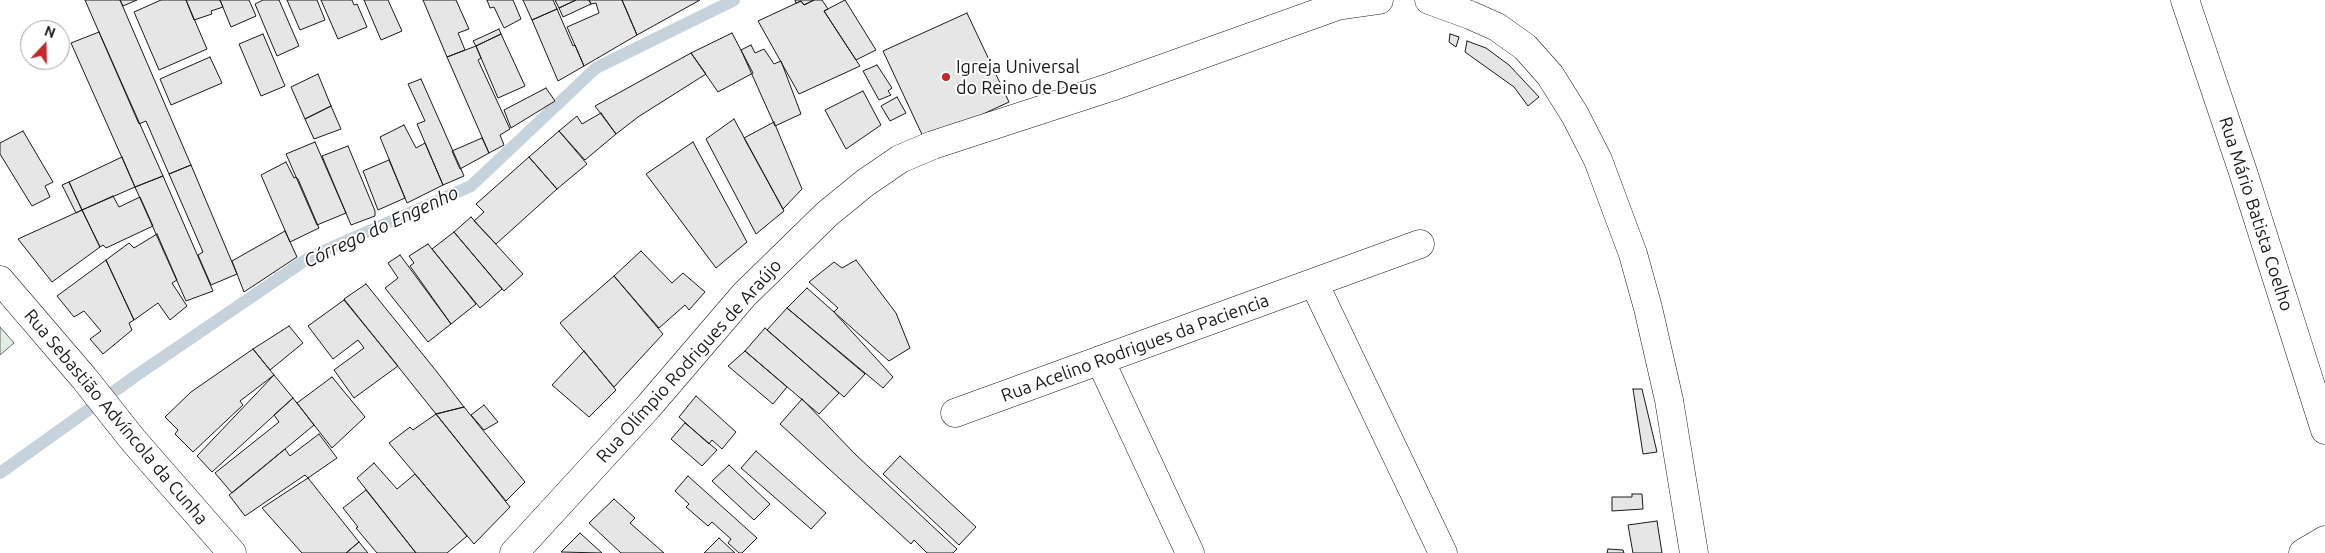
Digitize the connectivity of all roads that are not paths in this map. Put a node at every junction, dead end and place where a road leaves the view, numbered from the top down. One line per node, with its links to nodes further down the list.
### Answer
1 (1379, 0): 12 (street, Rua Olímpio Rodrigues de Araújo)
2 (1429, 0): 15 (street)
3 (2185, 0): 9 (street, Rua Mário Batista Coelho)
4 (1420, 244): 6 (street, Rua Acelino Rodrigues da Paciencia)
5 (0, 280): 11 (street, Rua Sebastião Advíncola da Cunha)
6 (1314, 283): 7 (street, Rua Acelino Rodrigues da Paciencia); 14 (street)
7 (1100, 360): 8 (street, Rua Acelino Rodrigues da Paciencia); 13 (street)
8 (955, 413)
9 (2325, 430)
10 (2325, 540): 16 (street)
11 (232, 553)
12 (514, 553)
13 (1190, 553)
14 (1443, 553)
15 (1694, 553)
16 (2302, 553)

